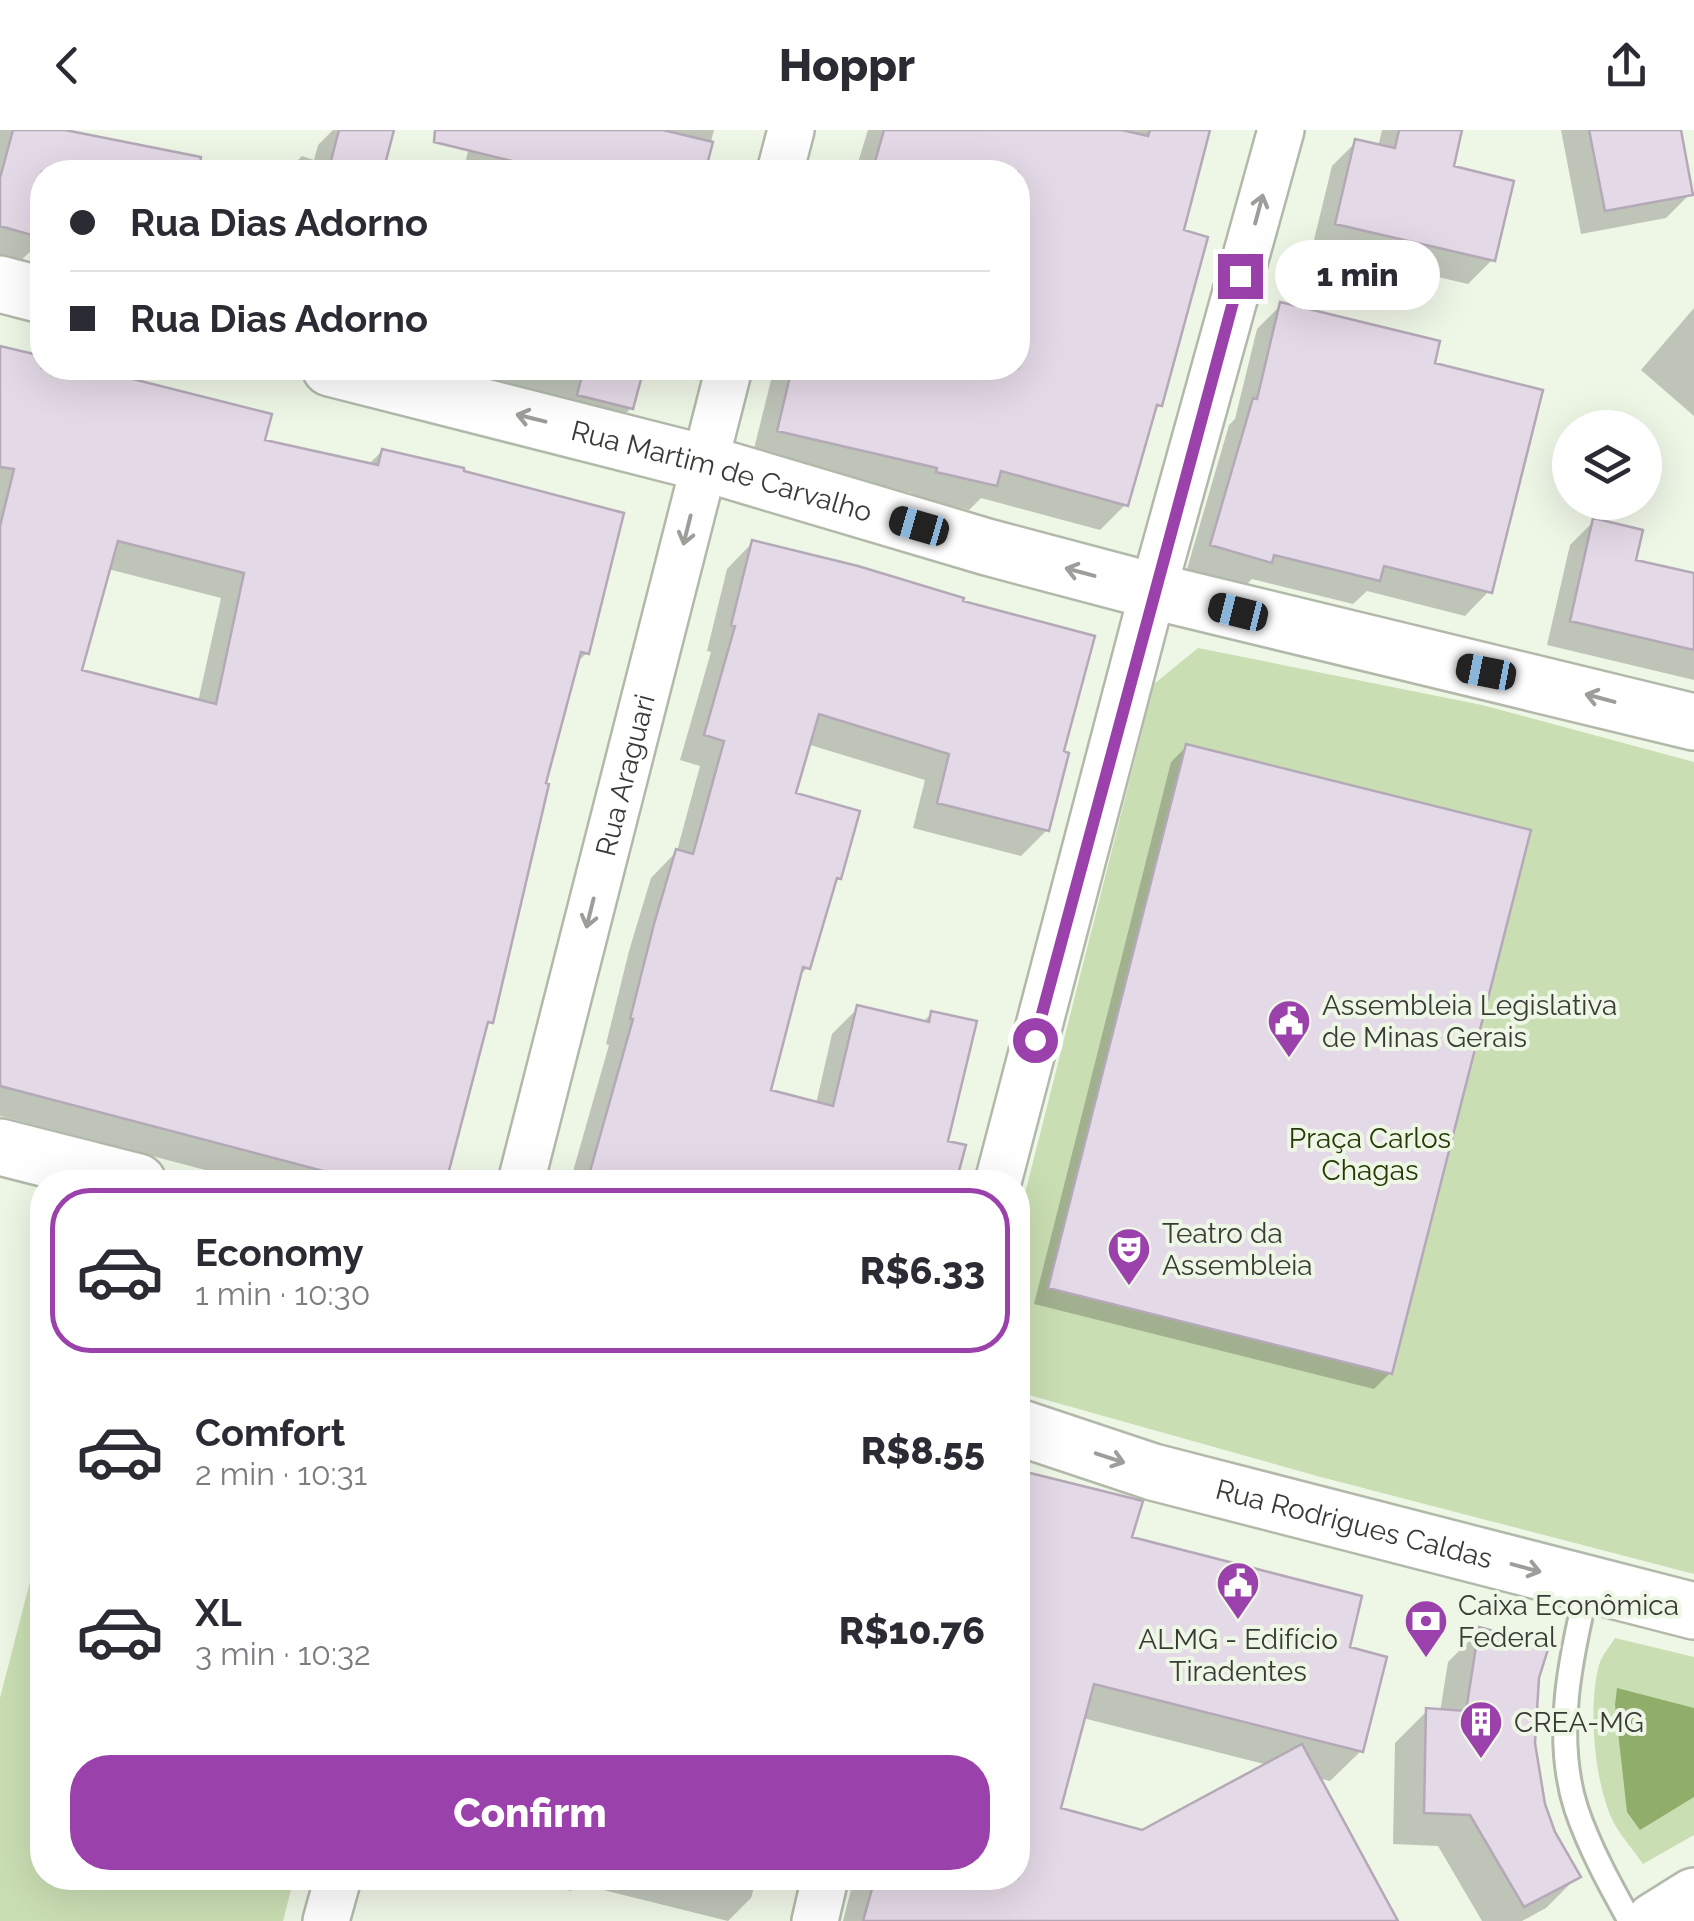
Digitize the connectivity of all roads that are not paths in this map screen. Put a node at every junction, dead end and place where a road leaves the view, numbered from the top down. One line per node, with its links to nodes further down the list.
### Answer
1 (791, 130): 3 (street)
2 (1280, 130): 9 (street, one-way to 2)
3 (783, 160)
4 (0, 284): 5 (street)
5 (30, 292)
6 (378, 380): 8 (street, Rua Martim de Carvalho, one-way to 6)
7 (726, 380): 8 (street, Rua Araguari)
8 (704, 462): 9 (street, Rua Martim de Carvalho, one-way to 8); 13 (street, Rua Araguari, one-way to 13)
9 (1153, 592): 10 (street, Rua Martim de Carvalho, one-way to 9); 14 (street)
10 (1694, 722)
11 (0, 1146): 12 (street)
12 (92, 1170)
13 (524, 1170)
14 (1001, 1170)
15 (1030, 1431): 16 (street, Rua Rodrigues Caldas, one-way to 16)
16 (1588, 1584): 17 (street, Rua Rodrigues Caldas); 23 (lane)
17 (1694, 1611)
18 (335, 1890): 21 (street)
19 (822, 1890): 22 (street)
20 (1694, 1896): 24 (street)
21 (326, 1921)
22 (815, 1921)
23 (1630, 1921)
24 (1654, 1921)

